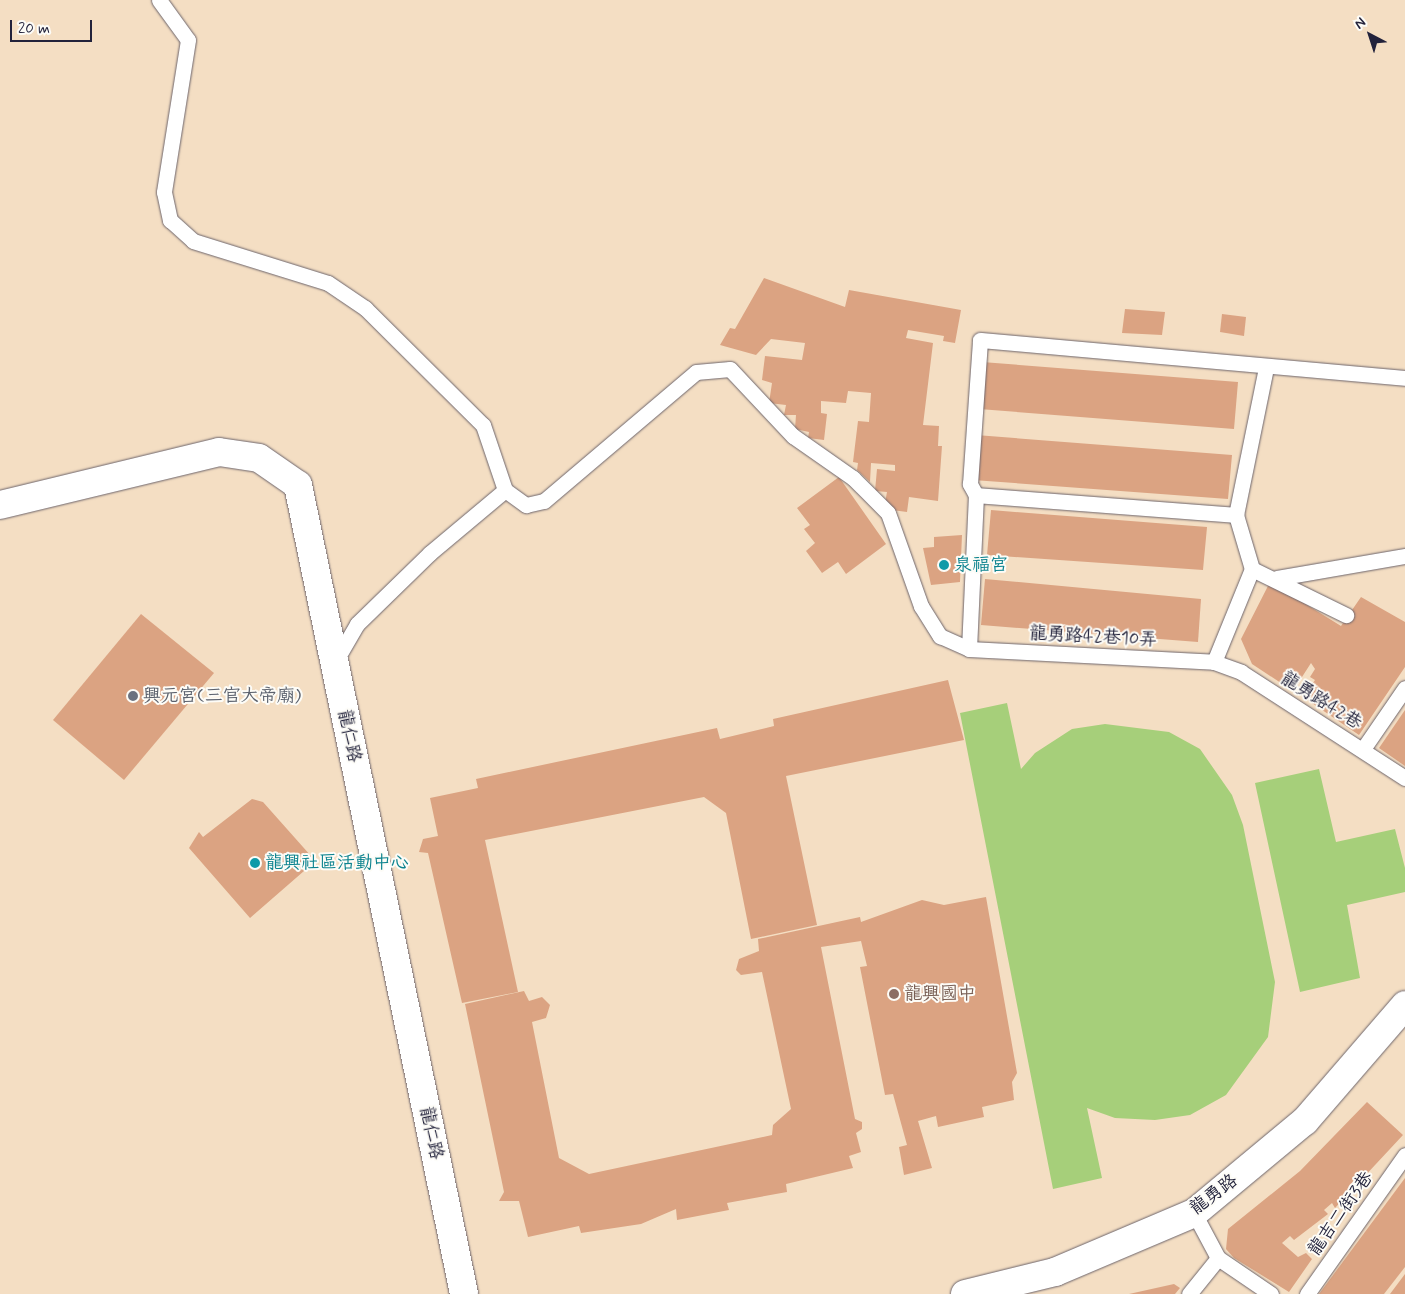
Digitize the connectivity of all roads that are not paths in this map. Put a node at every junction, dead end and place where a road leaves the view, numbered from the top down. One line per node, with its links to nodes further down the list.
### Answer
1 (159, 0): 4 (lane)
2 (1266, 367): 3 (lane); 5 (lane); 7 (lane)
3 (1405, 378)
4 (505, 490): 12 (lane); 14 (lane)
5 (976, 495): 7 (lane); 12 (lane)
6 (0, 505): 14 (street, 龍仁路)
7 (1236, 515): 9 (lane)
8 (1405, 556): 10 (lane)
9 (1252, 569): 10 (lane); 13 (lane)
10 (1277, 578): 11 (lane)
11 (1346, 615)
12 (969, 649): 13 (lane, 龍勇路42巷10弄)
13 (1214, 662): 16 (lane, 龍勇路42巷)
14 (334, 664): 22 (street, 龍仁路)
15 (1405, 688): 16 (lane)
16 (1362, 749): 17 (lane, 龍勇路42巷)
17 (1405, 778)
18 (1405, 1005): 20 (street, 龍勇路)
19 (1405, 1155): 26 (lane, 龍吉二街3巷)
20 (1194, 1213): 21 (lane); 23 (street, 龍勇路)
21 (1218, 1258): 24 (lane); 25 (lane)
22 (464, 1294)
23 (965, 1294)
24 (1190, 1294)
25 (1271, 1294)
26 (1307, 1294)

